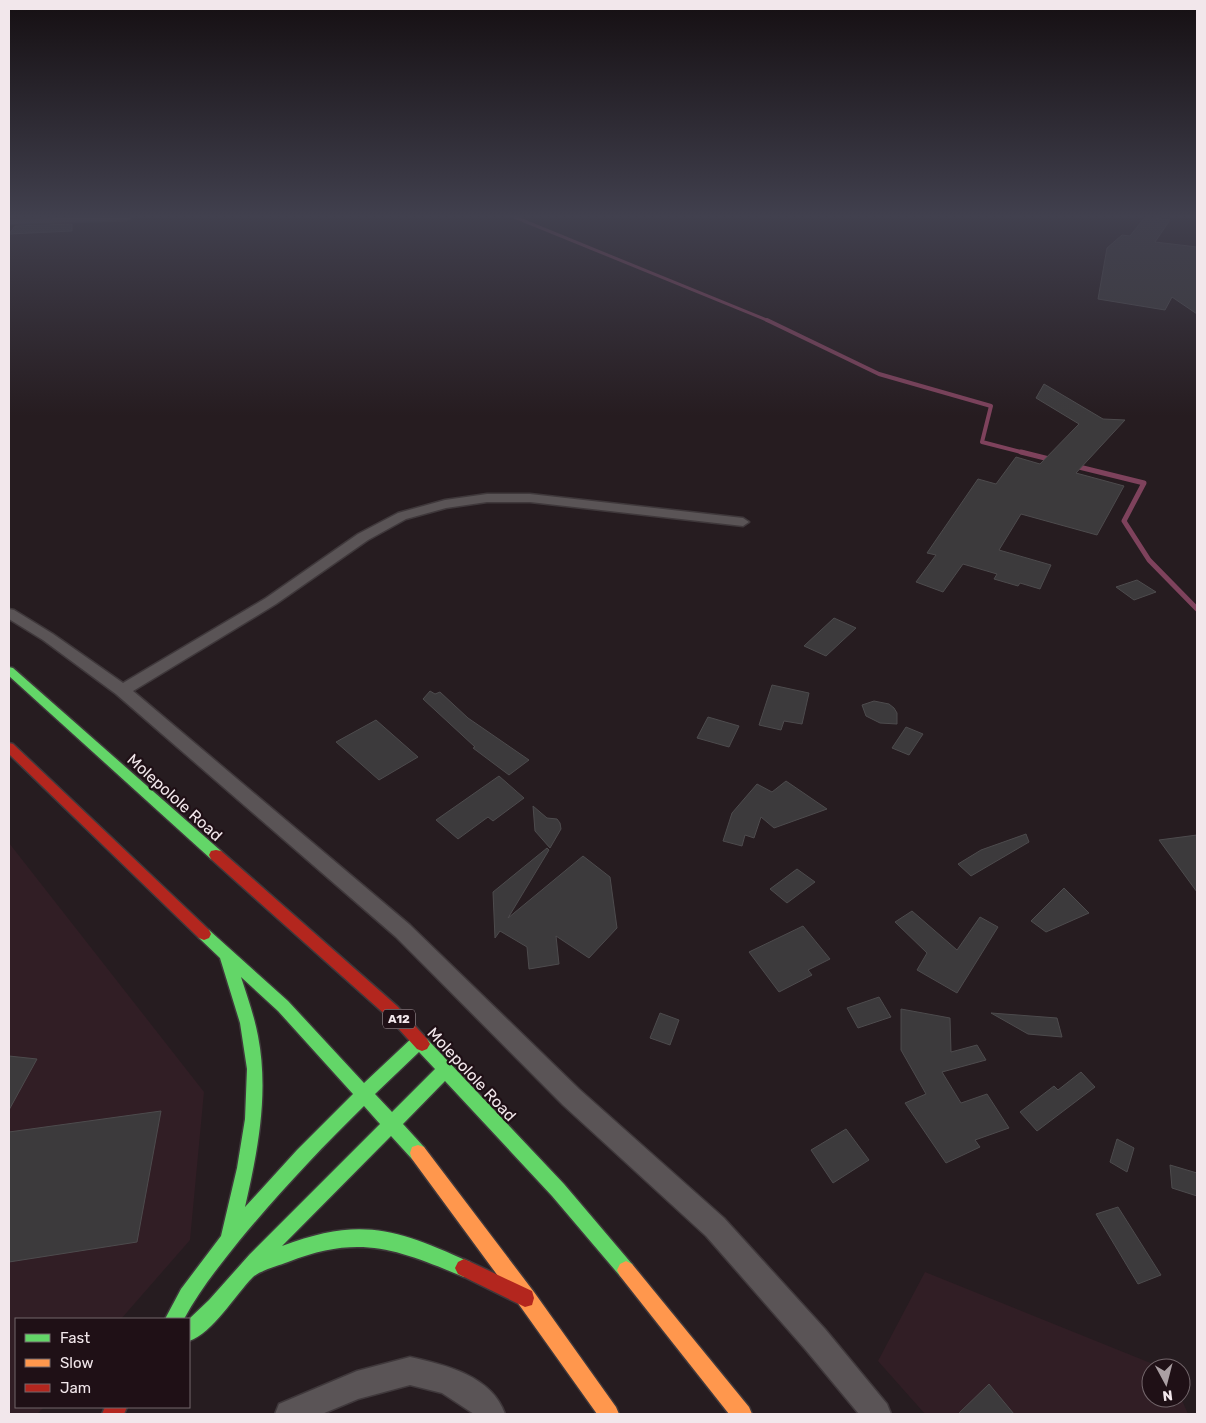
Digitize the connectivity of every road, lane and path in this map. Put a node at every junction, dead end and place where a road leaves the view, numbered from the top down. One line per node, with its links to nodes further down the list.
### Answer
1 (743, 522): 4 (street)
2 (9, 613): 4 (street)
3 (9, 670): 7 (main road, Molepolole Road / A12)
4 (122, 690): 20 (street)
5 (9, 747): 6 (main road)
6 (227, 957): 9 (main road); 11 (main road)
7 (418, 1042): 8 (main road, Molepolole Road / A12); 9 (main road)
8 (445, 1070): 10 (main road); 19 (main road, Molepolole Road / A12)
9 (363, 1094): 10 (main road); 11 (main road)
10 (390, 1123): 12 (main road); 13 (main road)
11 (229, 1240): 14 (main road)
12 (248, 1269): 13 (main road); 15 (main road)
13 (528, 1299): 18 (main road)
14 (175, 1318)
15 (190, 1331)
16 (289, 1414): 17 (street)
17 (491, 1414)
18 (609, 1414)
19 (742, 1414)
20 (877, 1414)

